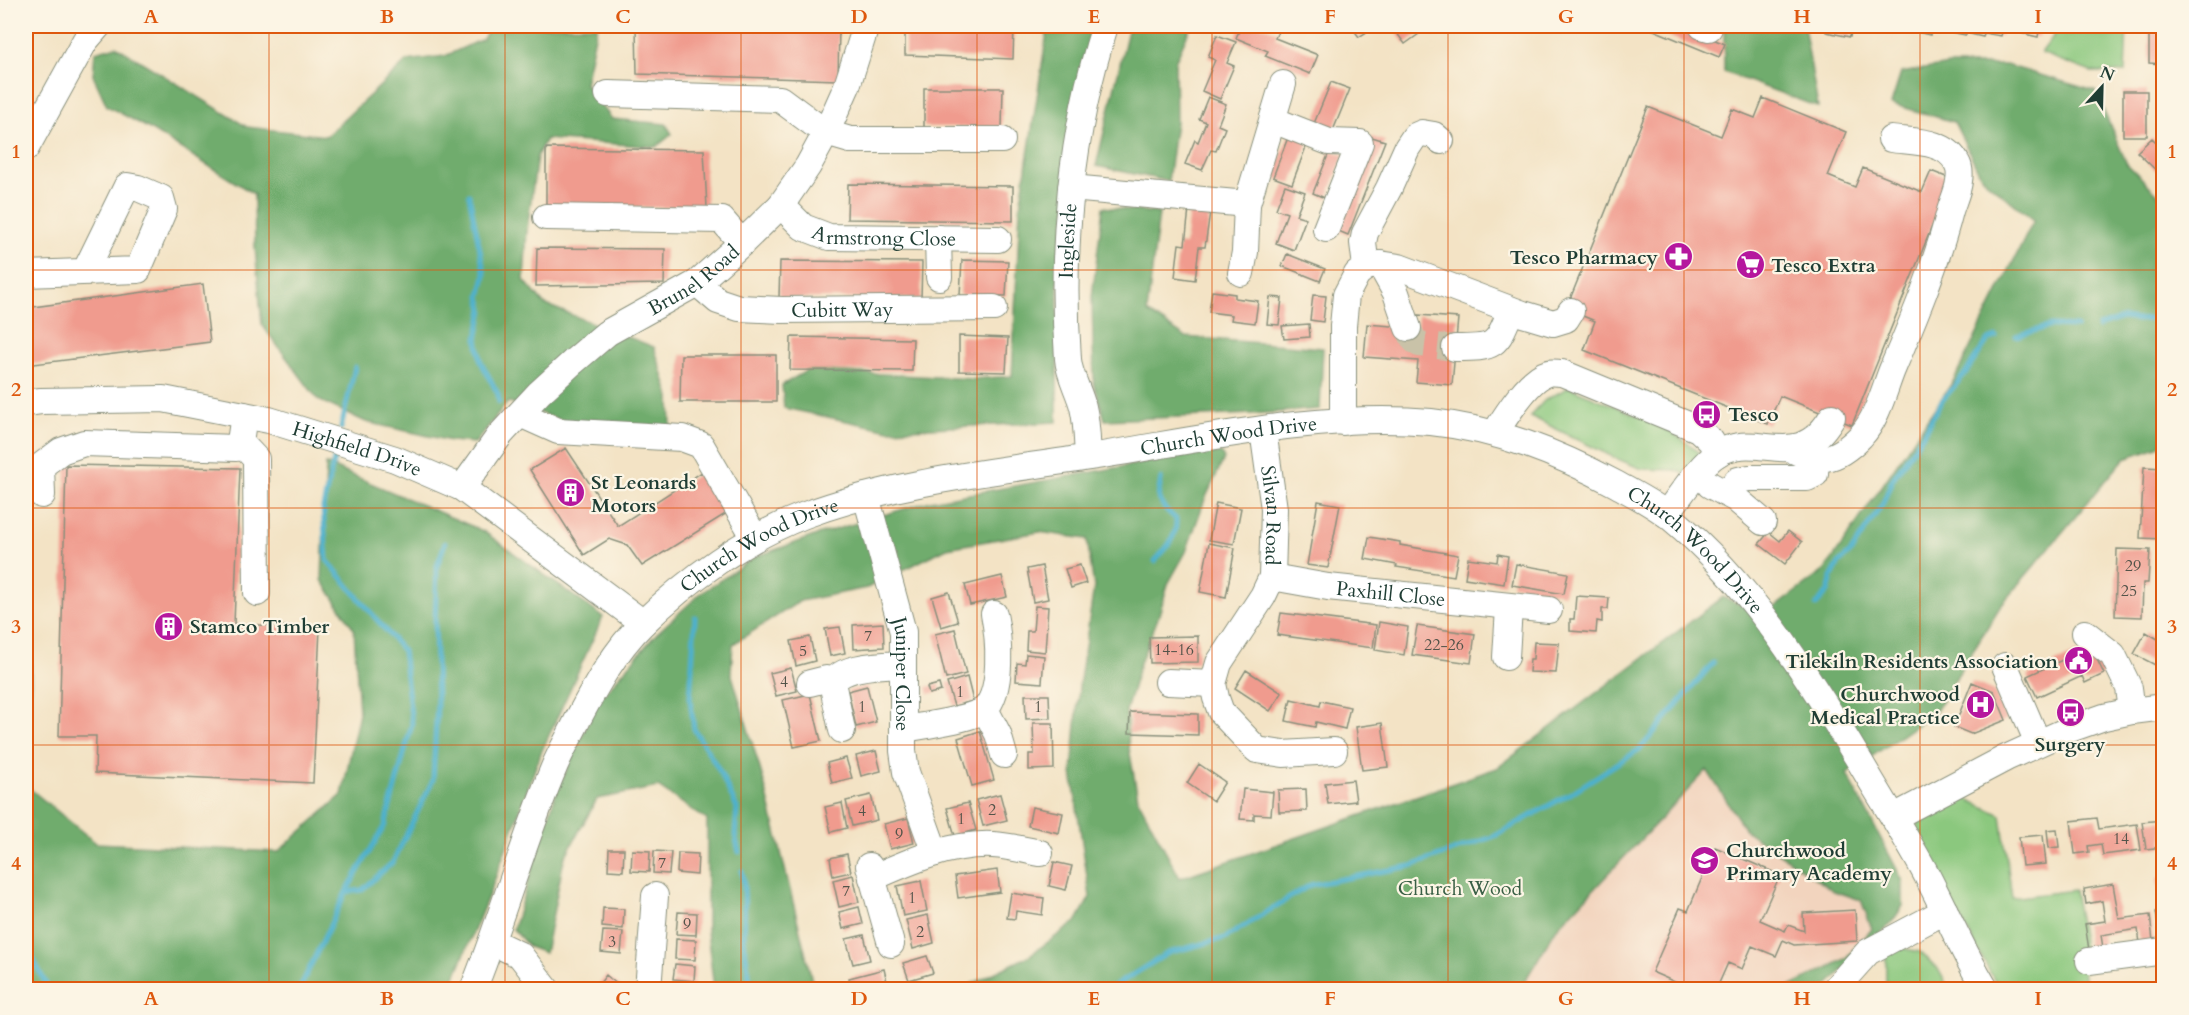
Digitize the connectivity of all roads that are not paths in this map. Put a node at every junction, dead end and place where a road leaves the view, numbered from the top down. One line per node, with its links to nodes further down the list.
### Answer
1 (866, 26): 7 (street, Brunel Road)
2 (1105, 26): 12 (street, Ingleside)
3 (84, 31): 11 (street)
4 (1283, 84): 6 (street)
5 (608, 94): 7 (street)
6 (1284, 124): 13 (street); 16 (street)
7 (826, 134): 9 (street); 14 (street, Brunel Road)
8 (1891, 139): 42 (street)
9 (1002, 140)
10 (1441, 141): 20 (street)
11 (26, 148)
12 (1071, 188): 13 (street); 41 (street, Ingleside)
13 (1247, 204): 22 (street)
14 (781, 205): 17 (street, Armstrong Close); 19 (street, Brunel Road)
15 (546, 217): 19 (street)
16 (1326, 229)
17 (938, 238): 18 (street, Armstrong Close); 24 (street)
18 (998, 239)
19 (742, 243): 25 (street, Brunel Road)
20 (1373, 266): 27 (street); 29 (street); 35 (street)
21 (85, 272): 23 (street)
22 (1241, 273)
23 (26, 274)
24 (939, 277)
25 (697, 283): 26 (street, Cubitt Way); 32 (street, Brunel Road)
26 (994, 308)
27 (1511, 310): 28 (street); 30 (street)
28 (1571, 311)
29 (1408, 328)
30 (1455, 348)
31 (26, 403): 33 (street, Highfield Drive)
32 (520, 414): 44 (street, Brunel Road); 50 (street)
33 (244, 415): 38 (street); 44 (street, Highfield Drive)
34 (1832, 417): 39 (street)
35 (1342, 422): 36 (street, Church Wood Drive); 37 (street, Church Wood Drive)
36 (1263, 430): 41 (street, Church Wood Drive); 51 (street, Silvan Road)
37 (1495, 433): 40 (street); 48 (street, Church Wood Drive)
38 (240, 442): 46 (street); 52 (street)
39 (1789, 448): 40 (street); 42 (street)
40 (1717, 454): 43 (street)
41 (1088, 457): 47 (street, Church Wood Drive)
42 (1816, 459): 45 (street)
43 (1695, 477): 45 (street); 48 (street)
44 (462, 488): 56 (street, Highfield Drive)
45 (1725, 493): 49 (street)
46 (42, 495)
47 (866, 496): 50 (street, Church Wood Drive); 59 (street, Juniper Close)
48 (1666, 514): 71 (street, Church Wood Drive)
49 (1763, 522)
50 (755, 538): 56 (street, Church Wood Drive)
51 (1272, 577): 53 (street, Paxhill Close); 62 (street, Silvan Road)
52 (257, 593)
53 (1509, 608): 54 (street, Paxhill Close); 58 (street)
54 (1549, 610)
55 (993, 614): 64 (street)
56 (643, 623): 76 (street, Church Wood Drive)
57 (2085, 633): 65 (street)
58 (1506, 657)
59 (903, 664): 66 (street, Juniper Close); 67 (street)
60 (2005, 666): 68 (street)
61 (1168, 682): 62 (street)
62 (1213, 684): 69 (street)
63 (2163, 707): 65 (street)
64 (985, 709): 66 (street); 70 (street)
65 (2132, 711): 68 (street)
66 (903, 729): 72 (street, Juniper Close)
67 (843, 730)
68 (2038, 743): 71 (street)
69 (1334, 751)
70 (1004, 755)
71 (1894, 817): 75 (street, Church Wood Drive)
72 (935, 853): 73 (street); 77 (street)
73 (1026, 858)
74 (655, 896): 83 (street)
75 (1944, 911): 80 (street); 84 (street, Church Wood Drive)
76 (492, 942): 81 (street, Church Wood Drive); 82 (street)
77 (891, 944)
78 (2163, 951): 79 (street)
79 (2089, 961)
80 (1838, 988)
81 (473, 990)
82 (548, 990)
83 (648, 990)
84 (1986, 990)

